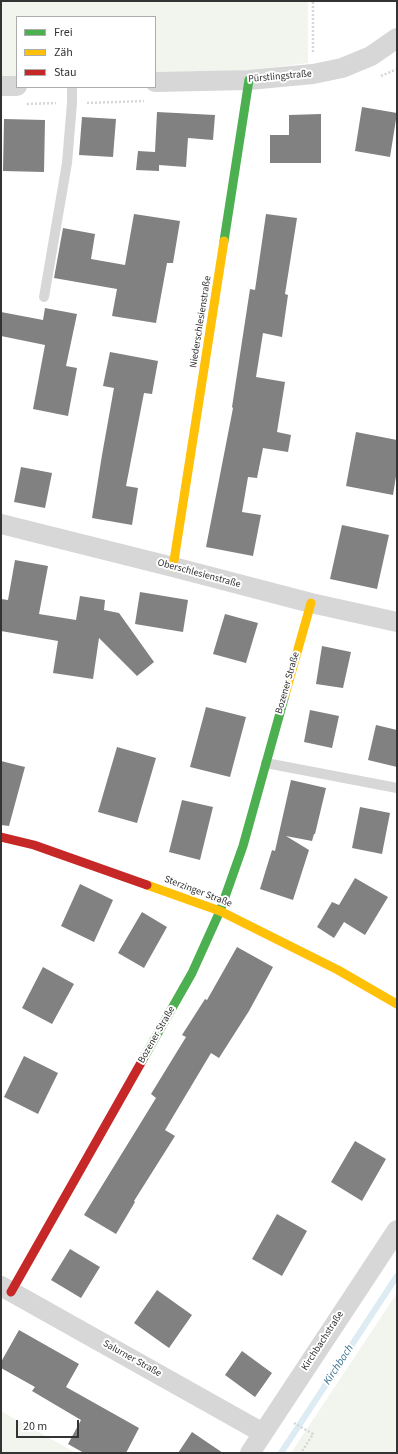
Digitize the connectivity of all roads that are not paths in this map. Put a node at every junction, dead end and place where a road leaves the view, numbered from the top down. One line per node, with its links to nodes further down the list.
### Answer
1 (397, 38): 2 (street, Pürstlingstraße)
2 (249, 80): 6 (street, Pürstlingstraße); 9 (street, Niederschlesienstraße)
3 (1, 86): 4 (street)
4 (16, 86)
5 (72, 88): 7 (lane)
6 (153, 91)
7 (44, 297)
8 (1, 524): 9 (street, Oberschlesienstraße)
9 (173, 567): 10 (street, Oberschlesienstraße)
10 (311, 603): 11 (street, Oberschlesienstraße); 12 (street, Bozener Straße)
11 (397, 622)
12 (266, 763): 13 (lane); 15 (street, Bozener Straße)
13 (397, 788)
14 (1, 837): 15 (street, Sterzinger Straße)
15 (220, 911): 16 (street, Sterzinger Straße); 18 (street, Bozener Straße)
16 (397, 1004)
17 (397, 1230): 19 (street, Kirchbachstraße)
18 (6, 1289): 19 (street, Salurner Straße)
19 (263, 1433): 20 (street, Kirchbachstraße)
20 (250, 1453)

